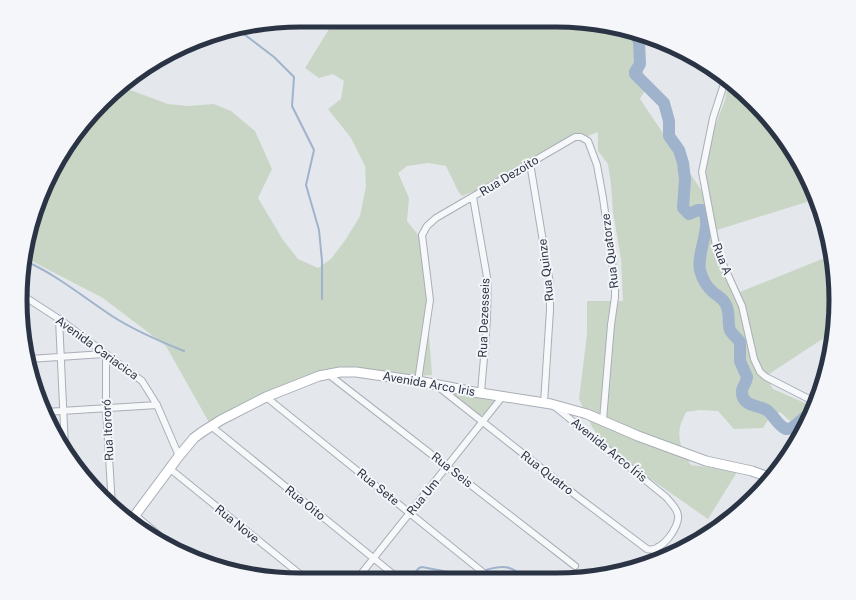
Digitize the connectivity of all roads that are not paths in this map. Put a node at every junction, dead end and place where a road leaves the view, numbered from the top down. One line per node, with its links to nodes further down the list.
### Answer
1 (724, 85): 16 (street, Rua A)
2 (581, 136): 3 (street, Rua Dezoito); 22 (street, Rua Quatorze)
3 (530, 163): 4 (street, Rua Dezoito); 17 (street, Rua Quinze)
4 (473, 198): 11 (street, Rua Dezoito); 13 (street, Rua Dezesseis)
5 (27, 298): 6 (street, Avenida Cariacica)
6 (59, 319): 7 (street, Avenida Cariacica); 8 (street)
7 (105, 354): 8 (street); 18 (street, Avenida Cariacica); 19 (street, Rua Itororó)
8 (60, 356): 9 (street); 20 (street)
9 (33, 359)
10 (328, 374): 11 (street, Avenida Arco Iris); 15 (street, Avenida Arco Iris); 27 (street, Rua Seis)
11 (418, 381): 12 (street, Avenida Arco Iris)
12 (433, 383): 13 (street, Avenida Arco Iris); 23 (street, Rua Quatro)
13 (481, 392): 14 (street, Avenida Arco Iris)
14 (503, 396): 17 (street, Avenida Arco Iris); 23 (street, Rua Um)
15 (266, 397): 24 (street, Avenida Arco Iris); 31 (street, Rua Sete)
16 (810, 399)
17 (548, 403): 22 (street, Avenida Arco Iris); 33 (street, Avenida Arco Íris)
18 (157, 405): 19 (street); 26 (street, Avenida Cariacica)
19 (106, 408): 20 (street); 30 (street, Rua Itororó)
20 (63, 410): 21 (street); 25 (street)
21 (51, 411)
22 (603, 420): 29 (street, Avenida Arco Iris)
23 (482, 422): 27 (street, Rua Um); 33 (street, Rua Quatro)
24 (211, 426): 26 (street, Avenida Arco Iris); 35 (street, Rua Oito)
25 (64, 437)
26 (178, 456): 28 (street, Avenida Arco Iris)
27 (447, 466): 31 (street, Rua Um); 36 (street, Rua Seis)
28 (169, 468): 32 (street, Avenida Arco Iris); 37 (street, Rua Nove)
29 (765, 476)
30 (111, 497)
31 (410, 513): 35 (street, Rua Um); 40 (street, Rua Sete)
32 (134, 517)
33 (658, 547): 34 (street)
34 (654, 555)
35 (374, 558): 38 (street, Rua Um); 39 (street, Rua Oito)
36 (575, 566)
37 (298, 573)
38 (362, 573)
39 (392, 573)
40 (484, 573)

